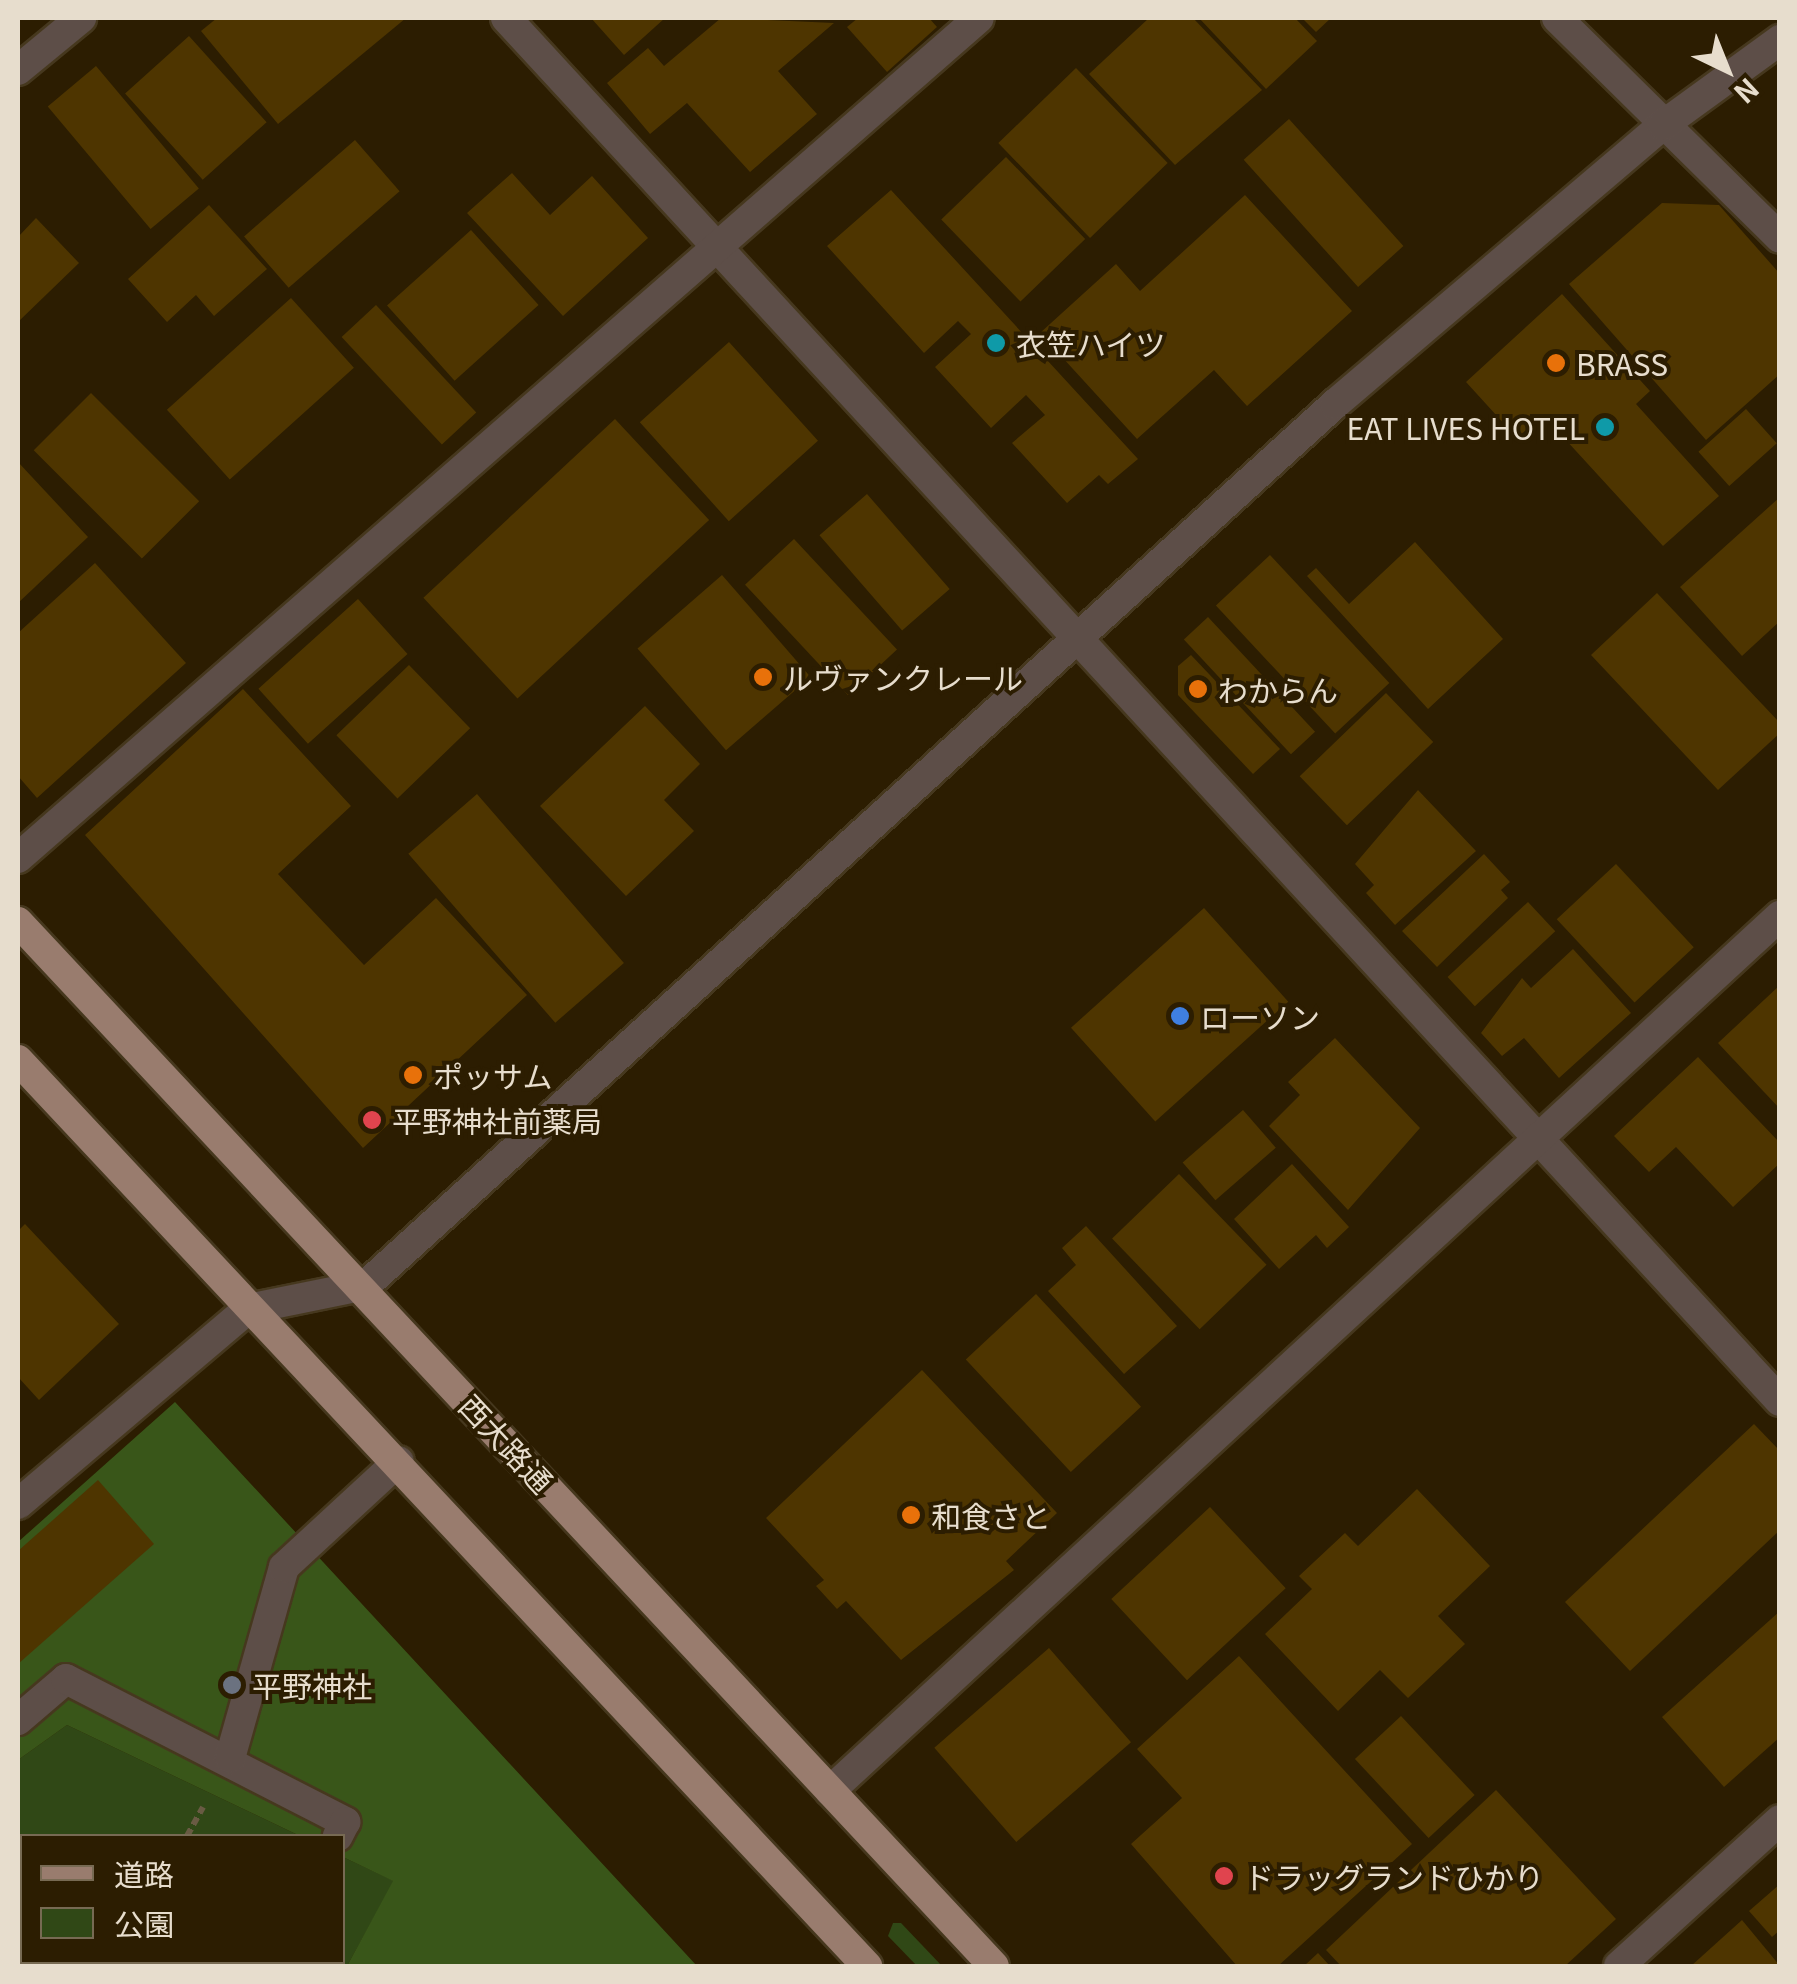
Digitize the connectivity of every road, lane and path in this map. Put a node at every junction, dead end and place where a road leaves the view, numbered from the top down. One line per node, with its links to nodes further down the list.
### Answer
1 (81, 18): 6 (street)
2 (506, 18): 9 (street)
3 (978, 18): 9 (street)
4 (1557, 18): 7 (street)
5 (1780, 40): 7 (street)
6 (18, 70)
7 (1663, 125): 8 (street); 10 (street)
8 (1780, 238)
9 (714, 247): 10 (street); 11 (street)
10 (1072, 641): 15 (street); 16 (street)
11 (18, 858)
12 (1780, 916): 15 (street)
13 (18, 922): 16 (main road, 西大路通)
14 (18, 1060): 17 (main road)
15 (1536, 1143): 18 (street); 23 (street)
16 (366, 1285): 17 (street); 23 (main road, 西大路通)
17 (248, 1309): 19 (main road); 20 (street)
18 (1780, 1401)
19 (399, 1461): 22 (street); 26 (main road)
20 (18, 1504)
21 (18, 1720): 22 (street)
22 (230, 1758): 25 (street)
23 (830, 1791): 27 (main road, 西大路通)
24 (1780, 1820): 28 (street)
25 (339, 1834)
26 (866, 1966)
27 (994, 1966)
28 (1619, 1966)

